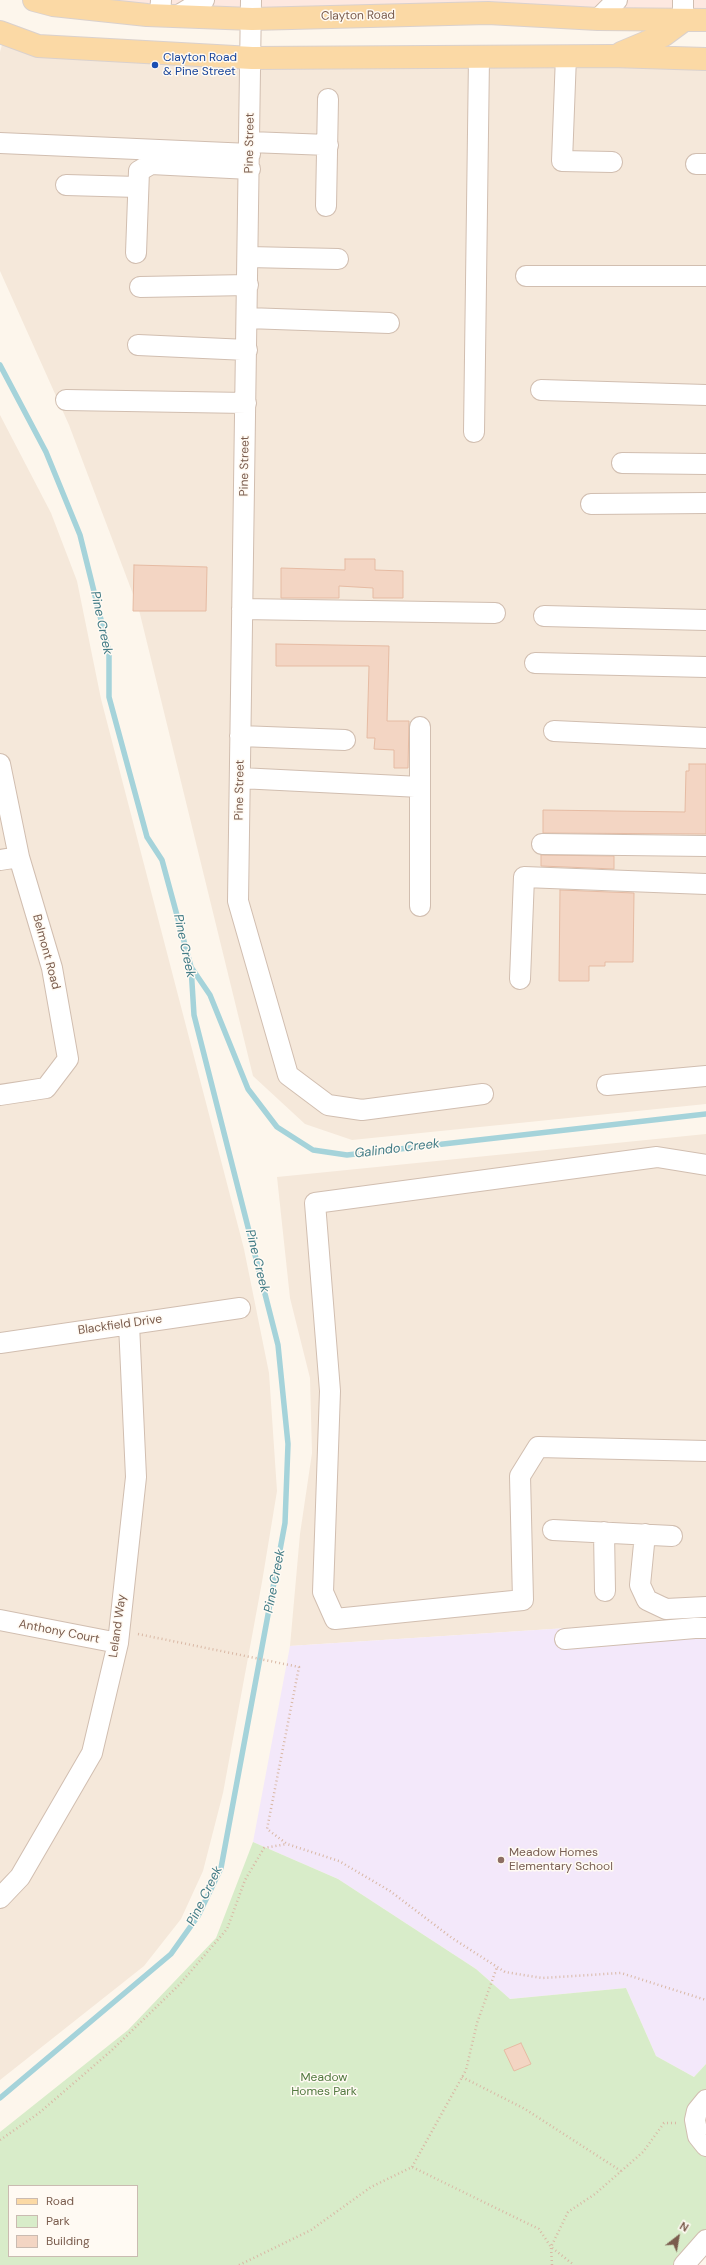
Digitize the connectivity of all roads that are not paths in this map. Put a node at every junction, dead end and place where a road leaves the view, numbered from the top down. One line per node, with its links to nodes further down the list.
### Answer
1 (34, 0): 7 (main road, Clayton Road)
2 (204, 0): 7 (street)
3 (617, 0): 8 (street)
4 (488, 7): 5 (main road, Clayton Road); 8 (main road, Clayton Road)
5 (252, 9): 7 (main road, Clayton Road); 14 (street, Pine Street)
6 (683, 10): 8 (main road, Clayton Road); 9 (main road, Clayton Road); 12 (main road)
7 (166, 11)
8 (598, 19)
9 (706, 20)
10 (0, 32): 14 (main road)
11 (566, 56): 12 (main road); 13 (main road); 20 (street)
12 (612, 56): 15 (main road)
13 (479, 57): 14 (main road); 39 (street)
14 (252, 58): 19 (street, Pine Street)
15 (706, 59)
16 (328, 99): 18 (street)
17 (0, 143): 19 (street)
18 (328, 145): 19 (street); 23 (street)
19 (250, 155): 22 (street); 25 (street, Pine Street)
20 (612, 162)
21 (66, 184): 22 (street)
22 (138, 187): 24 (street)
23 (326, 206)
24 (136, 253)
25 (248, 257): 26 (street); 29 (street, Pine Street)
26 (338, 260)
27 (526, 276): 28 (street)
28 (706, 276)
29 (248, 285): 30 (street); 31 (street, Pine Street)
30 (140, 288)
31 (247, 318): 32 (street); 34 (street, Pine Street)
32 (389, 323)
33 (138, 345): 34 (street)
34 (247, 350): 38 (street, Pine Street)
35 (541, 390): 36 (street)
36 (706, 395)
37 (66, 400): 38 (street)
38 (246, 403): 44 (street, Pine Street)
39 (474, 432)
40 (622, 463): 41 (street)
41 (706, 464)
42 (706, 503): 43 (street)
43 (591, 504)
44 (242, 609): 45 (street); 52 (street, Pine Street)
45 (495, 614)
46 (544, 616): 47 (street)
47 (706, 620)
48 (535, 663): 49 (street)
49 (706, 668)
50 (420, 727): 57 (street)
51 (554, 731): 53 (street)
52 (240, 736): 54 (street); 56 (street, Pine Street)
53 (706, 738)
54 (345, 740)
55 (0, 764): 60 (street, Belmont Road)
56 (240, 778): 57 (street); 66 (street, Pine Street)
57 (420, 787): 62 (street)
58 (542, 844): 59 (street)
59 (706, 846)
60 (10, 858): 67 (street, Belmont Road)
61 (706, 884): 63 (street)
62 (420, 906)
63 (520, 979)
64 (706, 1076): 65 (street)
65 (607, 1085)
66 (483, 1094)
67 (0, 1095)
68 (706, 1165): 72 (street)
69 (240, 1308): 70 (street, Blackfield Drive)
70 (129, 1324): 71 (street, Blackfield Drive); 82 (street, Leland Way)
71 (0, 1343)
72 (706, 1451)
73 (553, 1530): 74 (street)
74 (604, 1532): 75 (street); 77 (street)
75 (645, 1534): 76 (street); 78 (street)
76 (672, 1536)
77 (605, 1591)
78 (706, 1607)
79 (0, 1620): 82 (street, Anthony Court)
80 (706, 1628): 81 (street)
81 (565, 1639)
82 (118, 1643): 83 (street, Leland Way)
83 (0, 1898)
84 (706, 2100): 85 (street)
85 (706, 2146)
86 (706, 2240): 87 (street)
87 (684, 2265)

